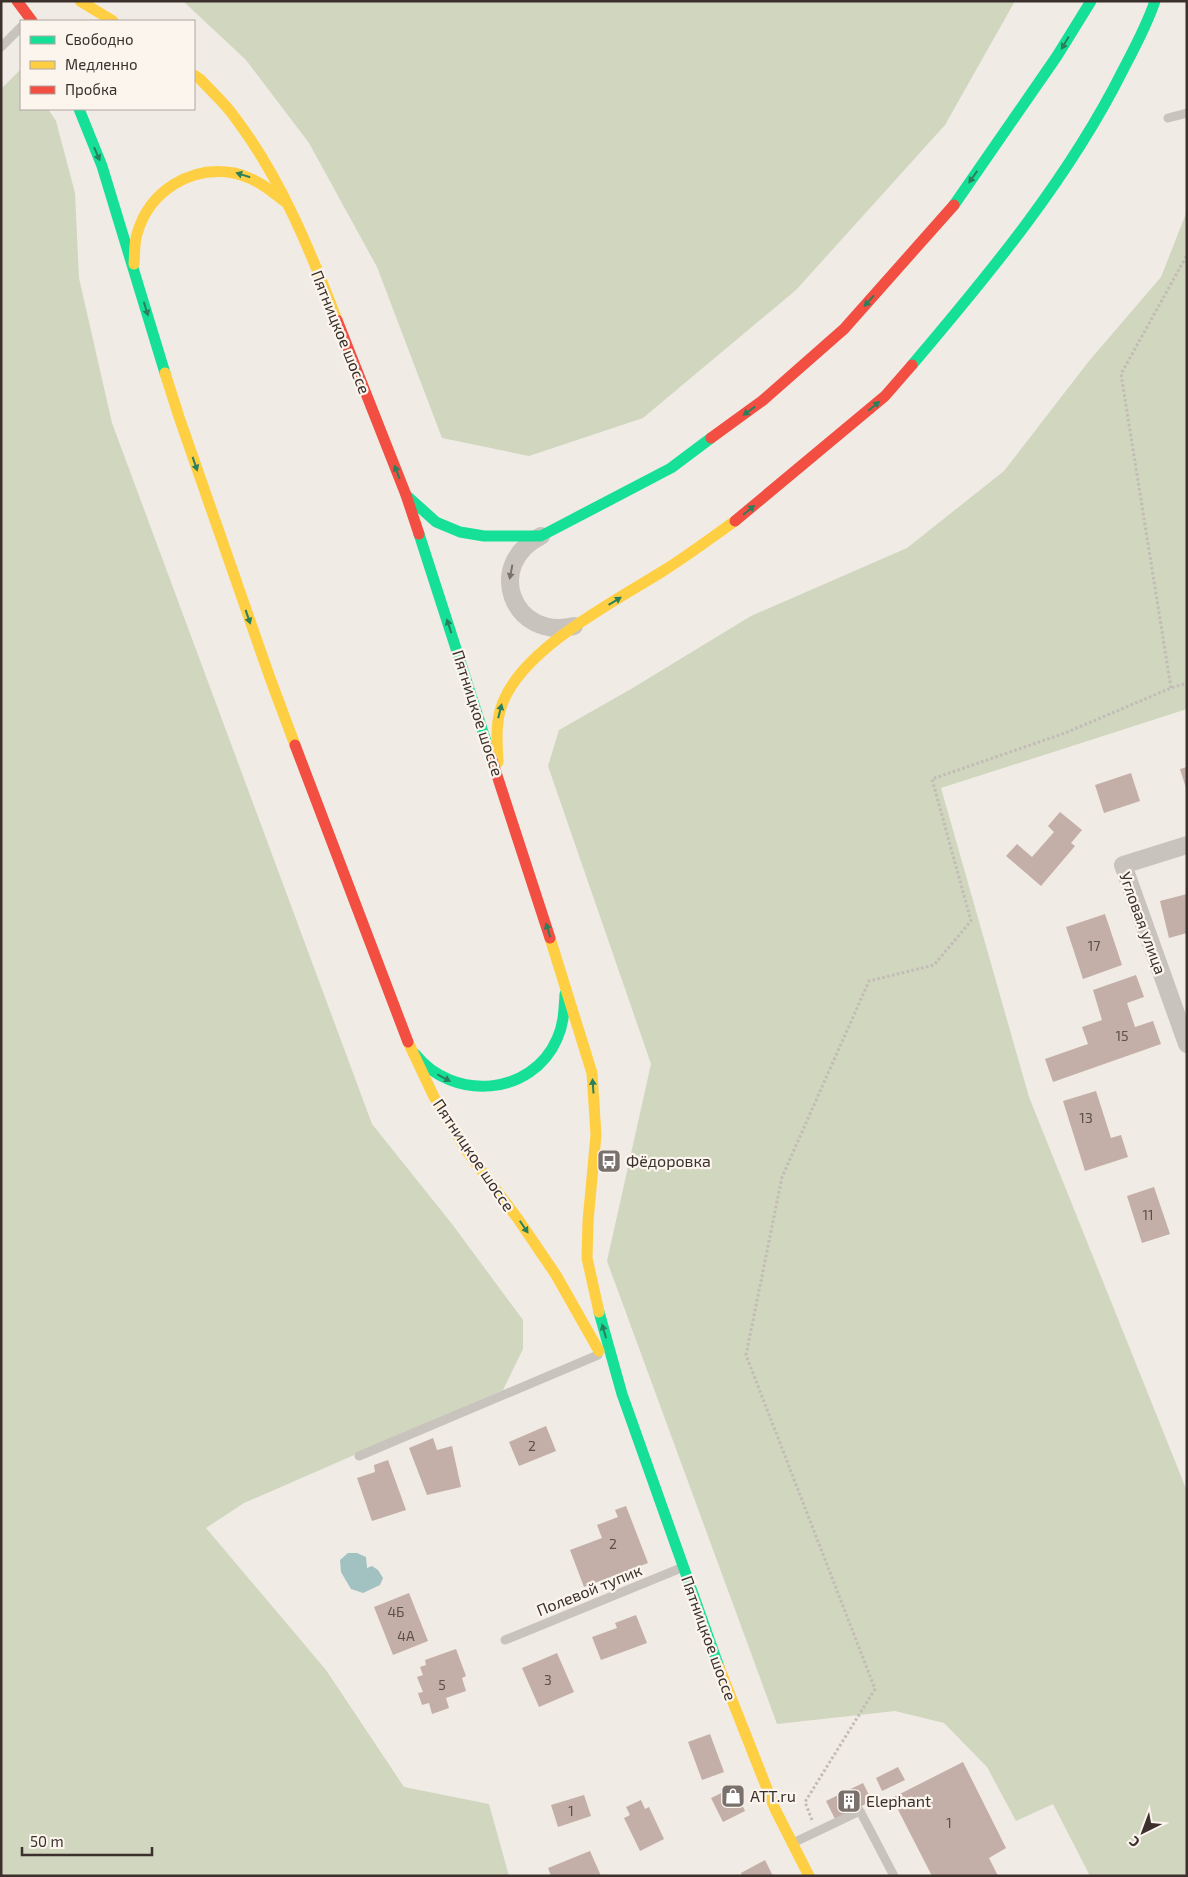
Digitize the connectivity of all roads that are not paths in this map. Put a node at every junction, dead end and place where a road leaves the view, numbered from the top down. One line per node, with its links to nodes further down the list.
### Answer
1 (18, 1): 5 (main road)
2 (1091, 1): 16 (main road, one-way to 16)
3 (1155, 1): 17 (main road, one-way to 3)
4 (80, 2): 6 (main road)
5 (30, 20)
6 (111, 20)
7 (20, 28): 8 (lane)
8 (1, 46)
9 (195, 76): 13 (main road, Пятницкое шоссе)
10 (78, 110): 14 (main road, Пятницкое шоссе, one-way to 14)
11 (1187, 113): 12 (lane)
12 (1168, 118)
13 (293, 215): 14 (main road, one-way to 14); 15 (main road, Пятницкое шоссе, one-way to 13)
14 (139, 284): 21 (main road, Пятницкое шоссе, one-way to 21)
15 (406, 496): 16 (main road); 18 (main road, Пятницкое шоссе, one-way to 15)
16 (541, 536): 17 (street, one-way to 17)
17 (574, 626): 18 (main road, one-way to 17)
18 (498, 777): 20 (main road, Пятницкое шоссе, one-way to 18)
19 (1187, 845): 22 (street, Угловая улица)
20 (564, 980): 21 (main road, one-way to 20); 24 (main road, Пятницкое шоссе, one-way to 20)
21 (409, 1044): 23 (main road, Пятницкое шоссе, one-way to 23)
22 (1187, 1044)
23 (601, 1354): 24 (main road, Пятницкое шоссе); 25 (lane)
24 (622, 1394): 26 (main road, Пятницкое шоссе)
25 (359, 1456)
26 (684, 1567): 27 (lane, Полевой тупик); 28 (main road, Пятницкое шоссе)
27 (505, 1640)
28 (792, 1844): 29 (main road, Пятницкое шоссе); 30 (lane)
29 (809, 1876)
30 (894, 1876)

